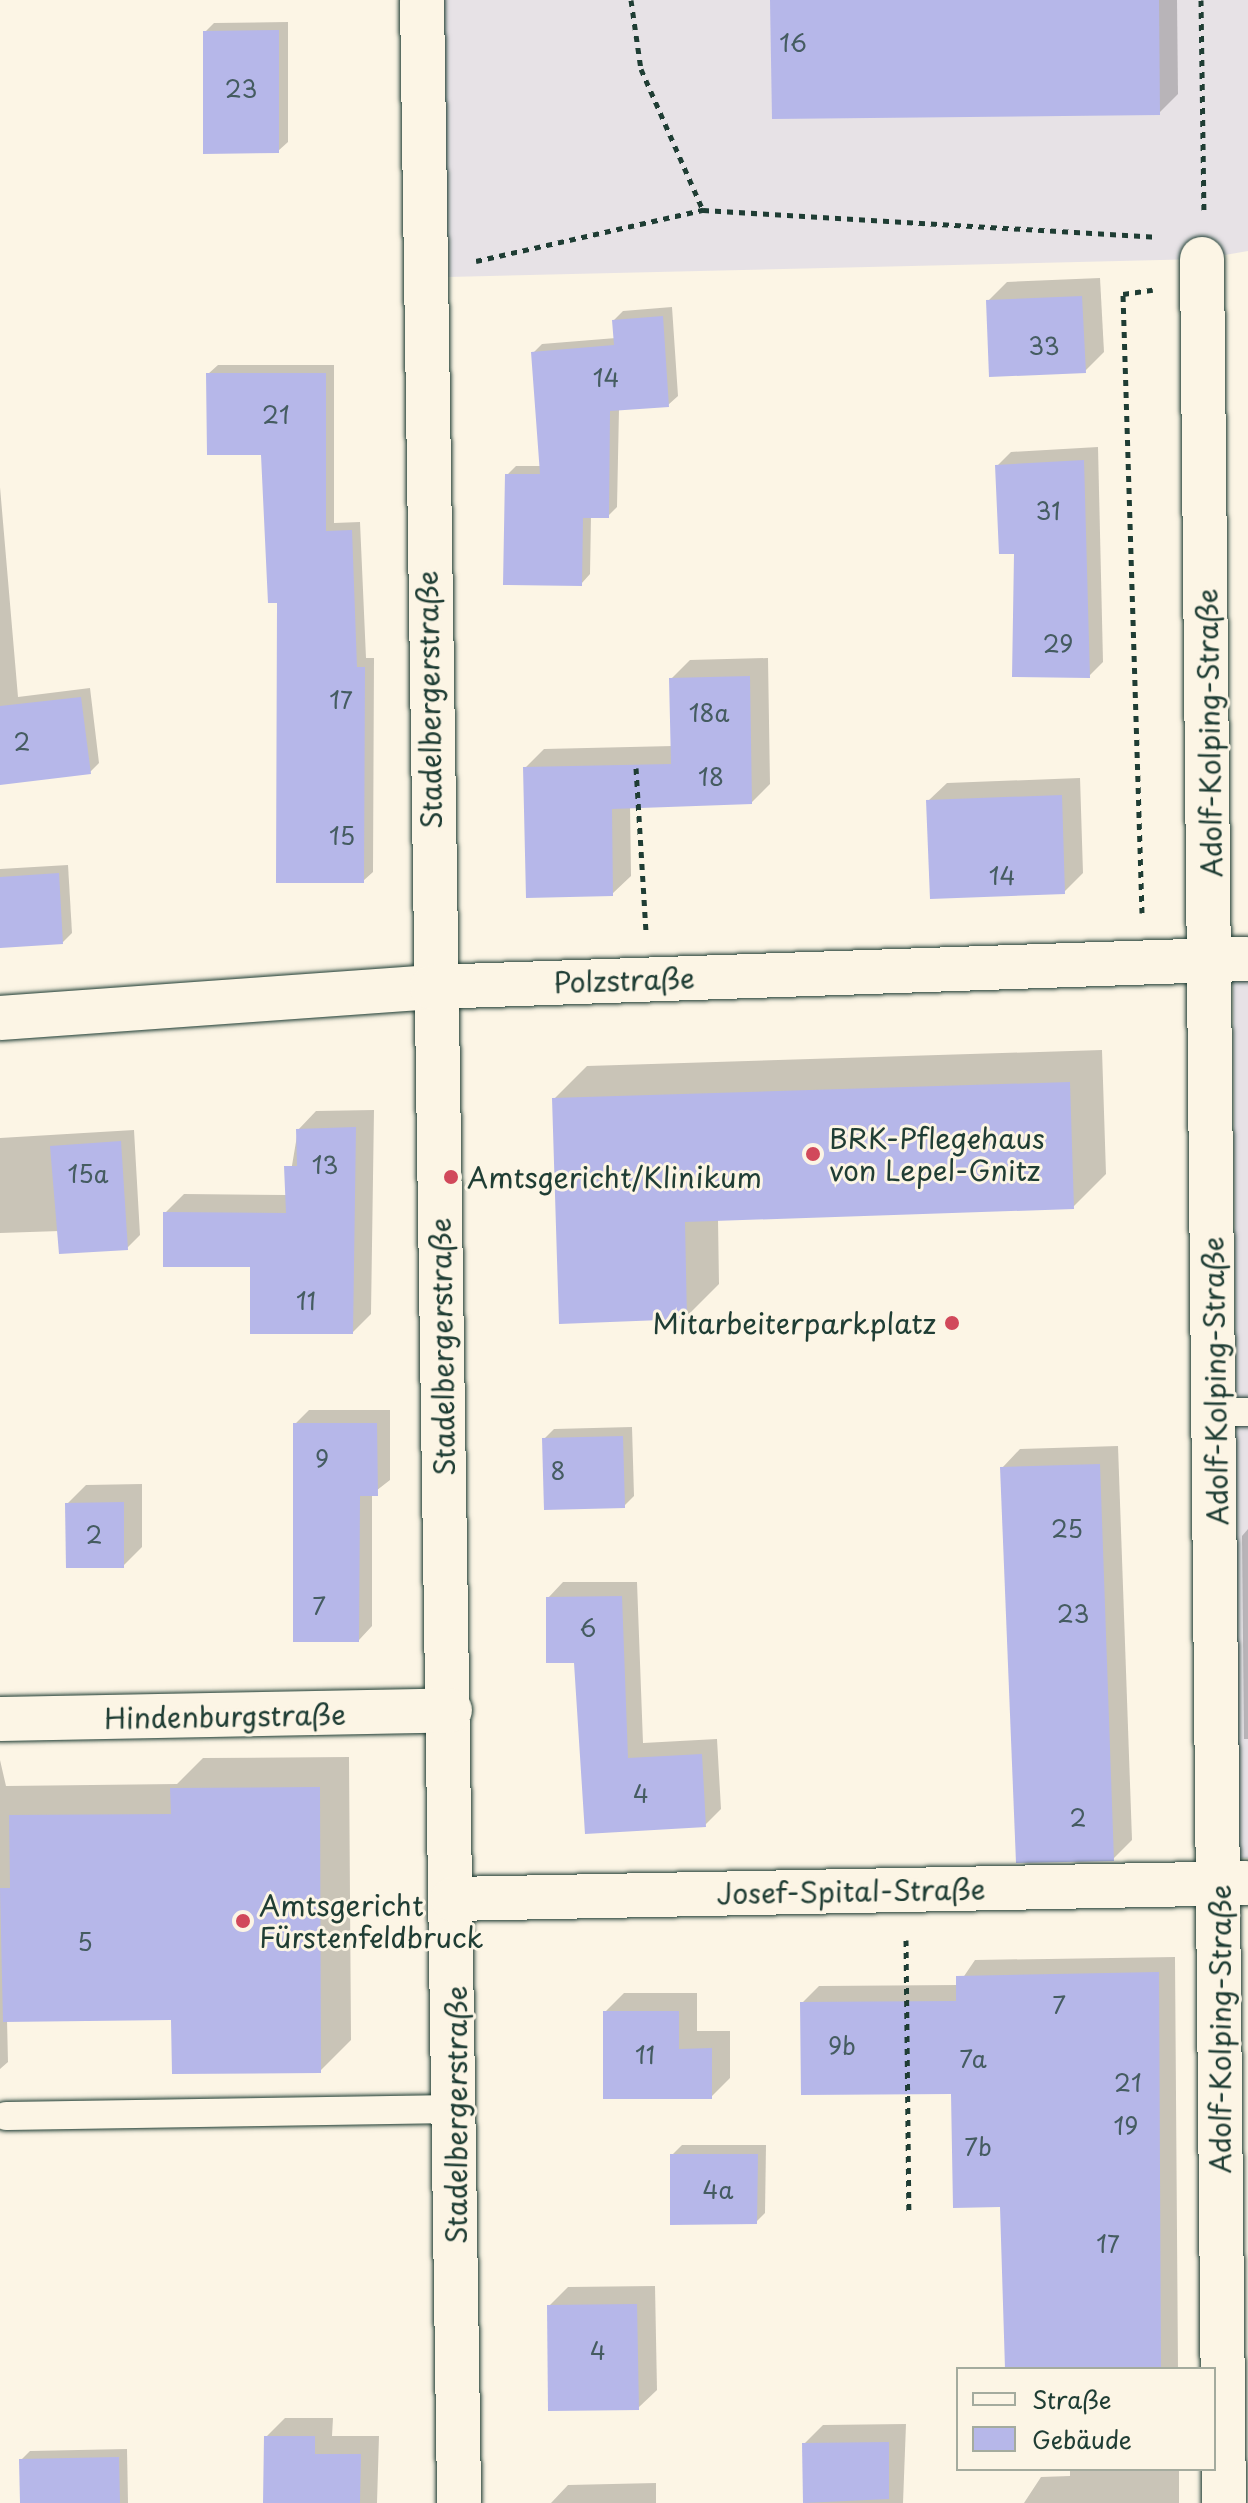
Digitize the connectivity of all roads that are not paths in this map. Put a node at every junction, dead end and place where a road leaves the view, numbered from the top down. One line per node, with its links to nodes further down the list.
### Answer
1 (422, 0): 4 (street, Stadelbergerstraße)
2 (1203, 261): 3 (street, Adolf-Kolping-Straße)
3 (1230, 959): 4 (street, Polzstraße); 6 (street, Adolf-Kolping-Straße)
4 (432, 987): 5 (street, Polzstraße); 7 (street, Stadelbergerstraße)
5 (0, 1018)
6 (1232, 1412): 9 (street, Adolf-Kolping-Straße)
7 (450, 1710): 8 (street, Hindenburgstraße); 10 (street, Stadelbergerstraße)
8 (0, 1719)
9 (1234, 1884): 10 (street, Josef-Spital-Straße); 14 (street, Adolf-Kolping-Straße)
10 (453, 1899): 11 (street, Stadelbergerstraße)
11 (456, 2109): 12 (lane); 13 (street, Stadelbergerstraße)
12 (6, 2116)
13 (459, 2503)
14 (1224, 2503)

